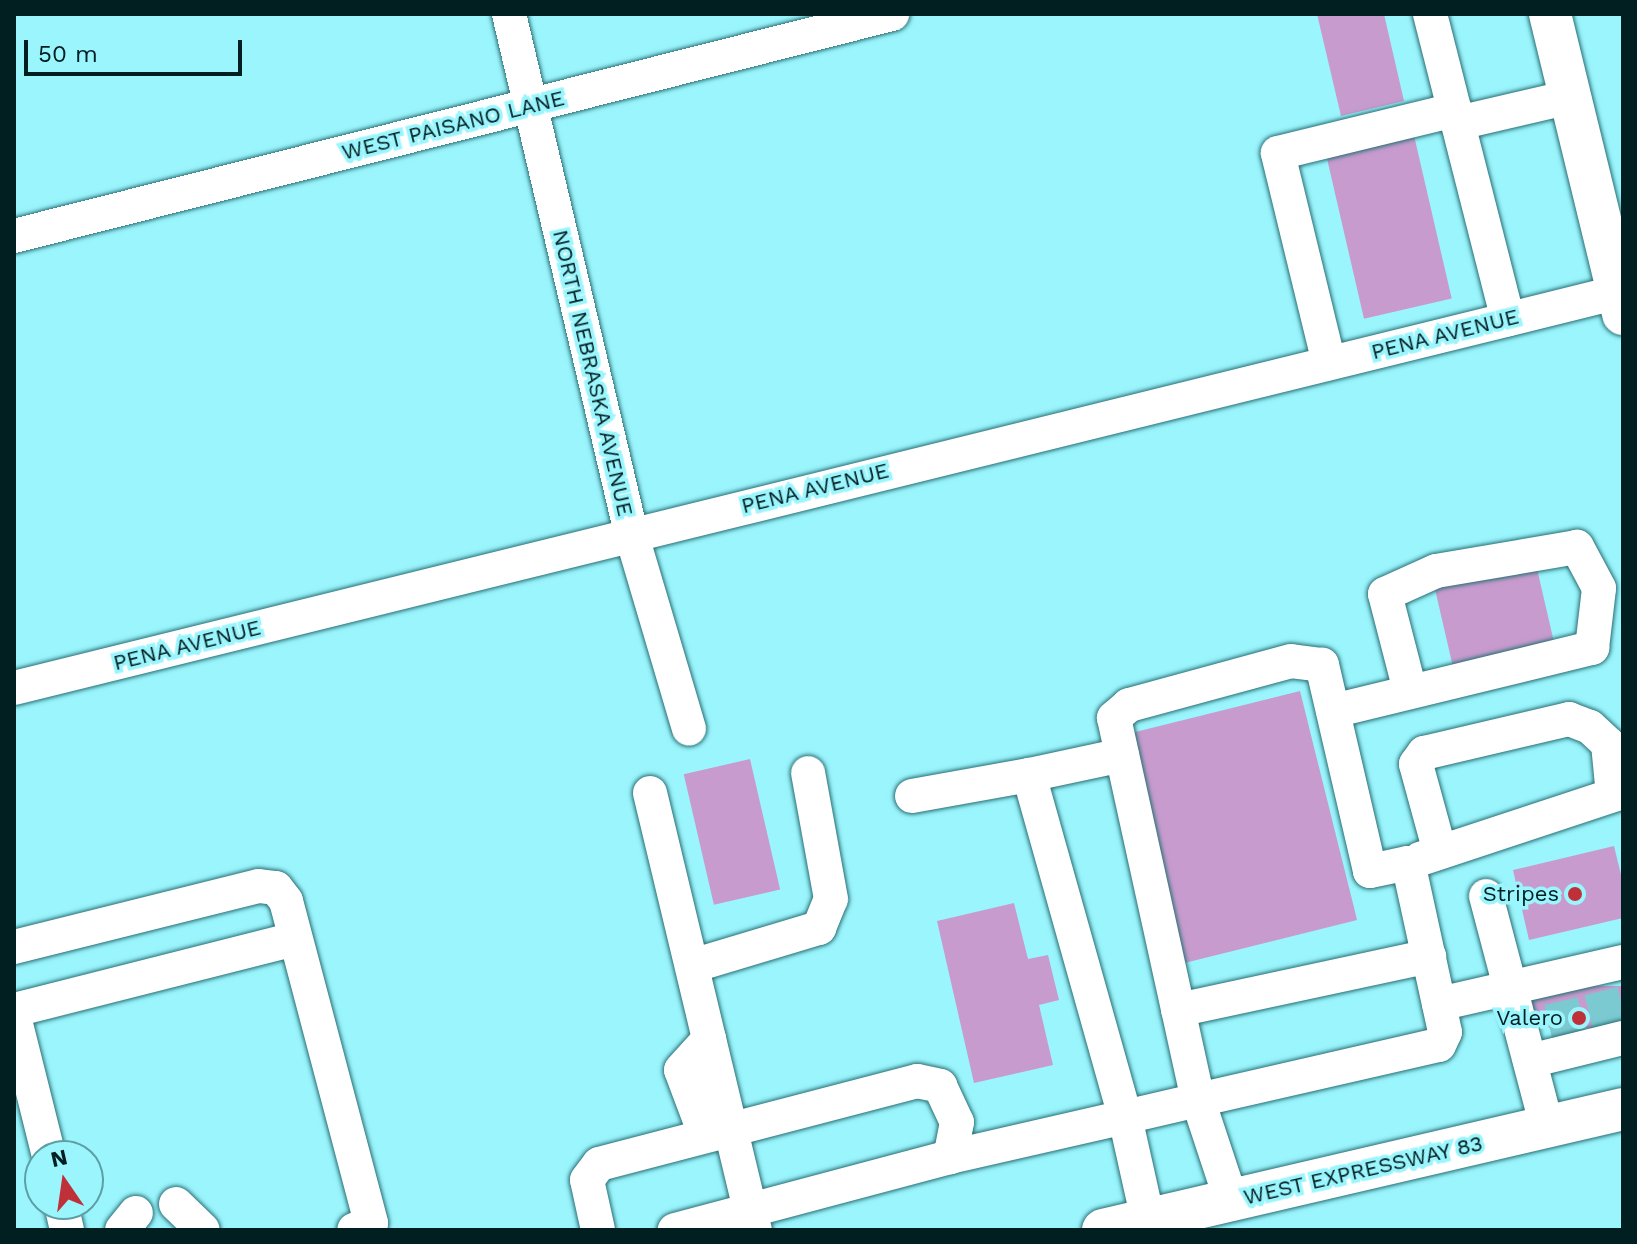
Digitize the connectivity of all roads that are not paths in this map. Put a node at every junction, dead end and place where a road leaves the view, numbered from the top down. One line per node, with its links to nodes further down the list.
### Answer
1 (509, 14): 6 (street, NORTH NEBRASKA AVENUE)
2 (892, 14): 6 (street, WEST PAISANO LANE)
3 (1430, 14): 7 (street)
4 (1550, 14): 5 (main road)
5 (1570, 97): 7 (street); 9 (main road)
6 (530, 105): 8 (street, WEST PAISANO LANE); 12 (street, NORTH NEBRASKA AVENUE)
7 (1457, 117): 10 (street); 11 (street)
8 (14, 236)
9 (1621, 299): 10 (street, PENA AVENUE)
10 (1508, 319): 11 (street, PENA AVENUE)
11 (1329, 363): 12 (street, PENA AVENUE)
12 (631, 533): 14 (street, PENA AVENUE); 17 (street, NORTH NEBRASKA AVENUE)
13 (1611, 586): 15 (street); 15 (street)
14 (14, 688)
15 (1410, 691): 16 (street)
16 (1333, 711): 18 (street); 25 (street)
17 (689, 729)
18 (1122, 755): 20 (street); 35 (street)
19 (808, 773): 30 (street)
20 (1029, 775): 23 (street); 41 (street)
21 (650, 793): 30 (street)
22 (1618, 794): 24 (street); 24 (street)
23 (912, 796)
24 (1440, 852): 25 (street)
25 (1408, 863): 29 (street)
26 (1486, 896): 32 (street)
27 (295, 939): 28 (street); 34 (street); 52 (street)
28 (14, 947)
29 (1429, 956): 33 (street); 35 (street)
30 (692, 966): 44 (street)
31 (1606, 974): 32 (street)
32 (1510, 988): 33 (street); 38 (street)
33 (1439, 1004): 39 (street)
34 (14, 1010)
35 (1178, 1010): 39 (street)
36 (14, 1016): 45 (street)
37 (1615, 1036): 38 (street)
38 (1530, 1061): 42 (street)
39 (1198, 1100): 41 (street); 47 (street)
40 (1623, 1109): 42 (main road, WEST EXPRESSWAY 83)
41 (1125, 1117): 46 (street); 49 (street)
42 (1557, 1125): 43 (main road); 47 (main road, WEST EXPRESSWAY 83)
43 (1623, 1128)
44 (717, 1130): 46 (street); 50 (street); 53 (street)
45 (45, 1140)
46 (950, 1157): 50 (street)
47 (1231, 1200): 49 (main road, WEST EXPRESSWAY 83)
48 (176, 1204): 51 (street)
49 (1148, 1220): 55 (main road, WEST EXPRESSWAY 83)
50 (753, 1221): 54 (street)
51 (203, 1230)
52 (354, 1230)
53 (598, 1230)
54 (675, 1230)
55 (1103, 1230)

